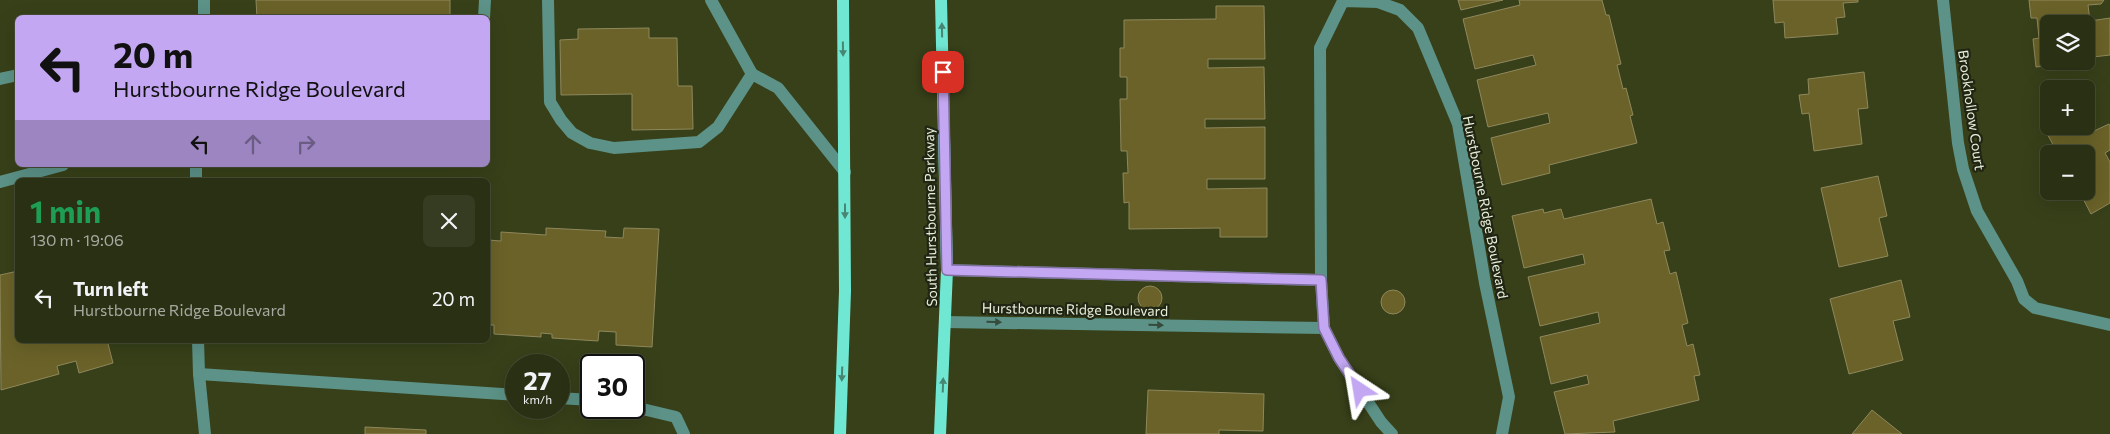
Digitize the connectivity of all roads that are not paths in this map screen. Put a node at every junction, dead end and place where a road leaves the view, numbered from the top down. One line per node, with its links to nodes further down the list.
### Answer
1 (204, 0): 9 (street)
2 (485, 0): 10 (street)
3 (548, 0): 11 (street)
4 (711, 0): 11 (street)
5 (842, 0): 15 (main road, one-way to 15)
6 (941, 0): 17 (main road, South Hurstbourne Parkway, one-way to 6)
7 (1943, 0): 20 (street, Brookhollow Court)
8 (1359, 1): 18 (street, Hurstbourne Ridge Boulevard); 31 (street, Hurstbourne Ridge Boulevard)
9 (204, 15)
10 (484, 15)
11 (752, 74): 15 (street)
12 (15, 76): 13 (street)
13 (0, 79)
14 (56, 167): 16 (street)
15 (845, 172): 28 (main road, one-way to 28)
16 (0, 182)
17 (947, 270): 18 (street); 19 (main road, South Hurstbourne Parkway)
18 (1321, 280): 21 (street, Hurstbourne Ridge Boulevard)
19 (945, 322): 21 (street, Hurstbourne Ridge Boulevard, one-way to 21); 29 (main road, South Hurstbourne Parkway, one-way to 19)
20 (2110, 325)
21 (1324, 328): 30 (street, Hurstbourne Ridge Boulevard)
22 (198, 343): 23 (street)
23 (199, 374): 24 (street); 26 (street)
24 (505, 394)
25 (645, 410): 27 (street)
26 (205, 434)
27 (684, 434)
28 (840, 434)
29 (940, 434)
30 (1392, 434)
31 (1502, 434)

